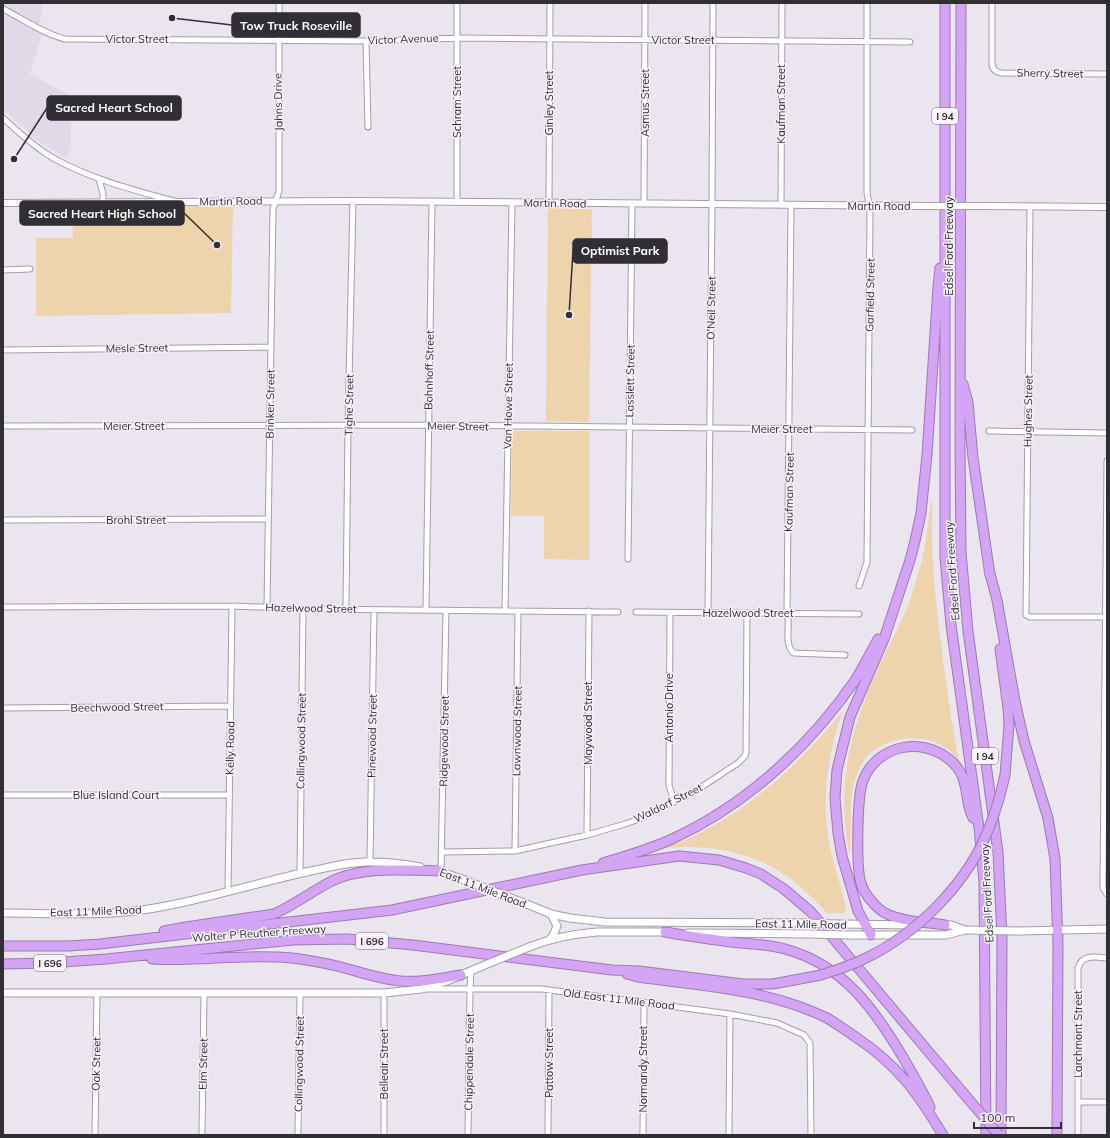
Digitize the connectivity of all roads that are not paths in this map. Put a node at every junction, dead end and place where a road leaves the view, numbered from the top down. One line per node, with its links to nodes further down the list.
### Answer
1 (278, 3): 15 (street, Jahns Drive)
2 (457, 3): 12 (street, Schram Street)
3 (550, 3): 13 (street, Ginley Street)
4 (645, 3): 14 (street, Asmus Street)
5 (713, 3): 16 (street, O'Neil Street)
6 (782, 3): 18 (street, Kaufman Street)
7 (867, 3): 19 (street, Garfield Street)
8 (945, 3): 42 (highway, Edsel Ford Freeway / I 94)
9 (961, 3): 47 (highway, Edsel Ford Freeway / I 94)
10 (992, 3): 21 (street, Sherry Street)
11 (3, 8): 15 (street, Victor Street)
12 (457, 38): 13 (street, Victor Street); 17 (street, Victor Avenue); 30 (street, Schram Street)
13 (550, 38): 14 (street, Victor Street); 32 (street, Ginley Street)
14 (645, 39): 16 (street, Victor Street); 35 (street, Asmus Street)
15 (278, 40): 17 (street, Victor Avenue); 25 (street, Jahns Drive)
16 (713, 40): 18 (street, Victor Street); 36 (street, O'Neil Street)
17 (366, 41): 23 (street)
18 (782, 41): 19 (street, Victor Street); 37 (street, Kaufman Street)
19 (867, 41): 20 (street, Victor Street); 39 (street, Garfield Street)
20 (910, 42)
21 (1107, 74)
22 (3, 118): 24 (street)
23 (368, 126)
24 (99, 179): 27 (street); 28 (street)
25 (276, 201): 26 (street, Martin Road); 28 (street, Martin Road); 45 (street, Brinker Street)
26 (353, 201): 29 (street, Martin Road); 51 (street, Tighe Street)
27 (103, 202): 28 (street, Martin Road); 33 (street, Martin Road)
28 (180, 202)
29 (432, 202): 30 (street, Martin Road); 49 (street, Bohnhoff Street)
30 (457, 202): 31 (street, Martin Road)
31 (512, 202): 32 (street, Martin Road); 52 (street, Van Howe Street)
32 (549, 202): 34 (street, Martin Road)
33 (3, 203)
34 (632, 204): 35 (street, Martin Road); 53 (street, Lasslett Street)
35 (644, 204): 36 (street, Martin Road)
36 (712, 204): 37 (street, Martin Road); 54 (street, O'Neil Street)
37 (781, 205): 38 (street, Martin Road)
38 (791, 205): 39 (street, Martin Road); 55 (street, Kaufman Street)
39 (870, 206): 40 (street, Martin Road, bridge); 56 (street, Garfield Street)
40 (1030, 207): 41 (street, Martin Road); 59 (street, Hughes Street)
41 (1107, 207)
42 (945, 229): 67 (highway); 93 (highway, Edsel Ford Freeway / I 94)
43 (30, 269): 44 (street)
44 (3, 270)
45 (271, 347): 46 (street, Mesle Street); 48 (street, Brinker Street)
46 (3, 350)
47 (960, 378): 65 (highway); 146 (highway, Edsel Ford Freeway / I 94)
48 (270, 425): 50 (street, Meier Street); 51 (street, Meier Street); 62 (street, Brinker Street)
49 (428, 425): 51 (street, Meier Street); 52 (street, Meier Street); 74 (street, Bohnhoff Street)
50 (3, 426)
51 (348, 426): 72 (street, Tighe Street)
52 (508, 426): 53 (street, Meier Street); 76 (street, Van Howe Street)
53 (630, 428): 54 (street, Meier Street); 64 (street, Lasslett Street)
54 (709, 429): 55 (street, Meier Street); 82 (street, O'Neil Street)
55 (790, 430): 56 (street, Meier Street); 84 (street, Kaufman Street)
56 (868, 430): 57 (street, Meier Street); 66 (street, Garfield Street)
57 (912, 430)
58 (989, 431): 59 (street)
59 (1027, 432): 60 (street); 86 (street, Hughes Street)
60 (1107, 432)
61 (1107, 462): 86 (street)
62 (268, 519): 63 (street, Brohl Street); 70 (street, Brinker Street)
63 (3, 520)
64 (628, 559)
65 (989, 570): 109 (highway); 121 (highway, bridge)
66 (859, 586)
67 (899, 594): 98 (highway); 105 (highway)
68 (232, 606): 69 (street, Hazelwood Street); 70 (street, Hazelwood Street); 88 (street, Kelly Road)
69 (3, 607)
70 (267, 608): 71 (street, Hazelwood Street)
71 (303, 609): 72 (street, Hazelwood Street); 100 (street, Collingwood Street)
72 (346, 610): 73 (street, Hazelwood Street)
73 (374, 610): 74 (street, Hazelwood Street); 97 (street, Pinewood Street)
74 (426, 610): 75 (street, Hazelwood Street)
75 (446, 610): 76 (street, Hazelwood Street); 96 (street, Ridgewood Street)
76 (506, 611): 77 (street, Hazelwood Street)
77 (518, 611): 78 (street, Hazelwood Street); 95 (street, Lawnwood Street)
78 (589, 611): 79 (street, Hazelwood Street); 94 (street, Maywood Street)
79 (618, 612)
80 (636, 612): 81 (street, Hazelwood Street)
81 (670, 612): 82 (street, Hazelwood Street); 92 (street, Antonio Drive)
82 (708, 613): 83 (street, Hazelwood Street)
83 (747, 613): 84 (street, Hazelwood Street); 92 (street, Waldorf Street)
84 (787, 614): 85 (street, Hazelwood Street); 87 (street, Kaufman Street)
85 (860, 614)
86 (1106, 617): 102 (street)
87 (845, 655)
88 (230, 706): 89 (street, Beechwood Street); 91 (street, Kelly Road)
89 (3, 708)
90 (3, 795): 91 (street, Blue Island Court)
91 (229, 795): 101 (street, Kelly Road)
92 (674, 802): 94 (street, Waldorf Street)
93 (979, 828): 106 (highway); 145 (highway, Edsel Ford Freeway / I 94)
94 (587, 836): 95 (street, Waldorf Street)
95 (515, 851): 96 (street, Waldorf Street)
96 (442, 852): 99 (street, Ridgewood Street)
97 (370, 862): 99 (main road, East 11 Mile Road); 100 (main road, East 11 Mile Road)
98 (582, 870): 112 (highway, Walter P Reuther Freeway / I 696); 146 (highway, bridge)
99 (441, 871): 104 (main road, East 11 Mile Road, bridge); 112 (highway)
100 (300, 874): 101 (main road, East 11 Mile Road)
101 (228, 891): 103 (main road, East 11 Mile Road)
102 (1107, 894)
103 (3, 913)
104 (551, 914): 105 (main road, East 11 Mile Road, bridge); 113 (main road)
105 (865, 924): 106 (main road, East 11 Mile Road); 111 (highway)
106 (945, 925): 108 (main road, East 11 Mile Road)
107 (1107, 929): 109 (main road, East 11 Mile Road)
108 (965, 930): 109 (main road, East 11 Mile Road, bridge); 111 (main road, East 11 Mile Road)
109 (1057, 931): 147 (highway)
110 (665, 932): 111 (main road, East 11 Mile Road, bridge); 113 (main road, East 11 Mile Road); 144 (highway)
111 (871, 935)
112 (135, 940): 116 (highway, Walter P Reuther Freeway / I 696)
113 (549, 940): 120 (main road, East 11 Mile Road, bridge)
114 (3, 943): 116 (highway)
115 (3, 946): 116 (highway, Walter P Reuther Freeway / I 696)
116 (27, 946)
117 (131, 957): 119 (highway, Walter P Reuther Freeway / I 696); 121 (highway, Walter P Reuther Freeway / I 696); 122 (highway)
118 (1107, 958): 133 (street, Larchmont Street)
119 (3, 964)
120 (472, 970): 122 (main road, East 11 Mile Road); 124 (street, Chippendale Street)
121 (612, 970): 144 (highway)
122 (461, 975): 123 (main road, East 11 Mile Road)
123 (422, 989): 124 (street, Old East 11 Mile Road); 130 (main road, East 11 Mile Road)
124 (470, 990): 125 (street, Old East 11 Mile Road); 139 (street, Chippendale Street)
125 (549, 990): 131 (street, Old East 11 Mile Road); 140 (street, Pattow Street)
126 (3, 993): 127 (main road, East 11 Mile Road)
127 (97, 993): 128 (main road, East 11 Mile Road); 135 (street, Oak Street)
128 (204, 993): 129 (main road, East 11 Mile Road); 136 (street, Elm Street)
129 (300, 993): 130 (main road, East 11 Mile Road); 137 (street, Collingwood Street)
130 (384, 993): 138 (street, Belleair Street)
131 (644, 1003): 132 (street, Old East 11 Mile Road); 141 (street, Normandy Street)
132 (730, 1014): 142 (street); 143 (street, Old East 11 Mile Road)
133 (1078, 1102): 134 (street); 148 (street, Larchmont Street)
134 (1107, 1102)
135 (95, 1135)
136 (202, 1135)
137 (298, 1135)
138 (384, 1135)
139 (468, 1135)
140 (548, 1135)
141 (643, 1135)
142 (729, 1135)
143 (811, 1135)
144 (943, 1135)
145 (986, 1135)
146 (1000, 1135)
147 (1056, 1135)
148 (1078, 1135)

